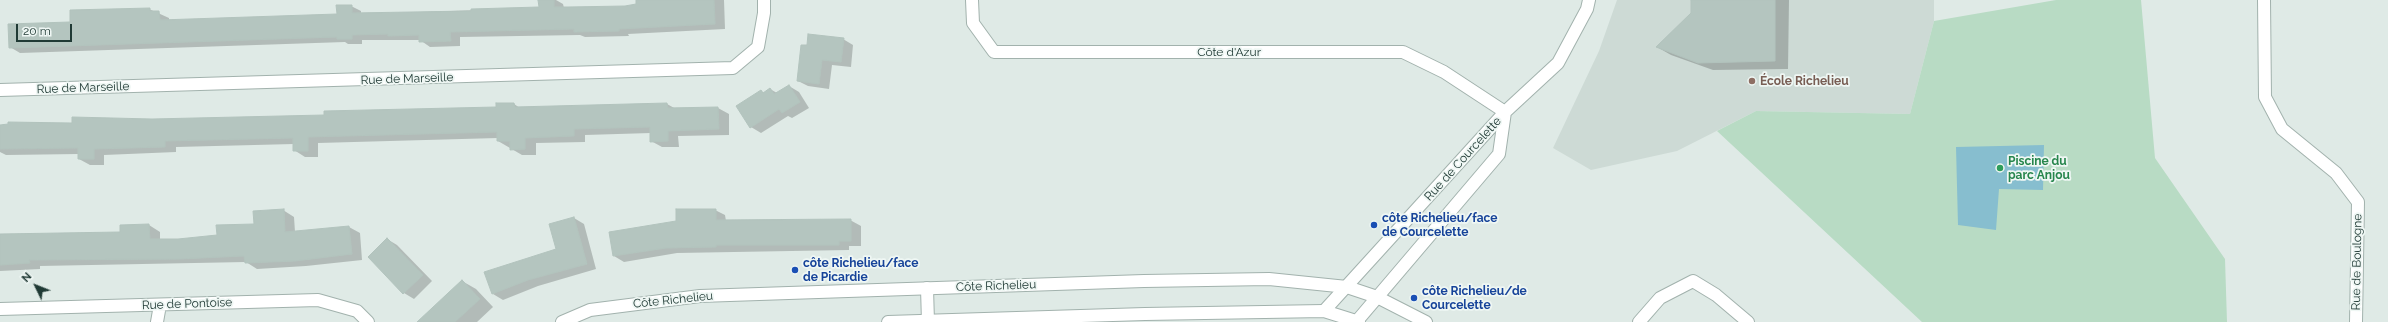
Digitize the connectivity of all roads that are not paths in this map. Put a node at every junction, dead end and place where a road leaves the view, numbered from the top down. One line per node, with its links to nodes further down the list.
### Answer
1 (764, 0): 5 (street, Rue de Marseille)
2 (972, 0): 6 (street, Côte d'Azur)
3 (1589, 0): 6 (street, Rue de Courcelette)
4 (2264, 0): 22 (street, Rue de Boulogne)
5 (0, 90)
6 (1505, 112): 7 (street, Rue de Courcelette); 9 (street, Rue de Courcelette)
7 (1347, 287): 8 (street, Côte Richelieu); 9 (street, Côte Richelieu); 12 (street, Rue de Courcelette)
8 (927, 288): 13 (street); 16 (street, Côte Richelieu)
9 (1377, 297): 18 (street, Rue de Courcelette); 19 (street, Côte Richelieu)
10 (160, 305): 11 (street, Rue de Pontoise); 14 (street); 15 (street, Rue de Pontoise)
11 (0, 309)
12 (1324, 311): 13 (street); 18 (street)
13 (928, 321): 17 (street)
14 (157, 322)
15 (368, 322)
16 (562, 322)
17 (888, 322)
18 (1358, 322)
19 (1426, 322)
20 (1638, 322): 21 (street)
21 (1748, 322)
22 (2356, 322)

